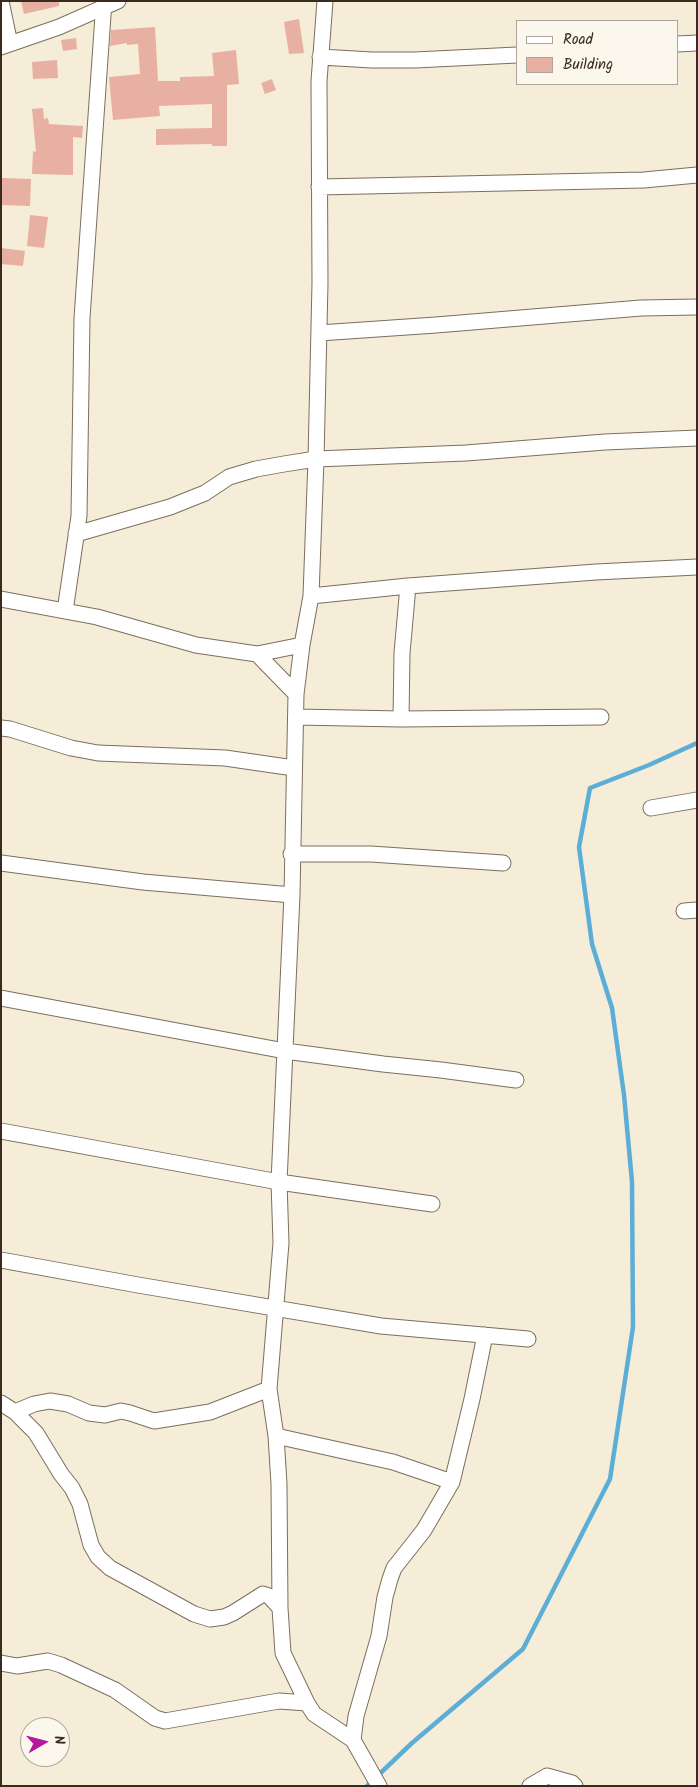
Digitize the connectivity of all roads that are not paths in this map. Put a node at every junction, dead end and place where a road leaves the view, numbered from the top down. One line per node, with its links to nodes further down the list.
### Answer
1 (1, 1): 7 (street)
2 (118, 1): 4 (street)
3 (325, 1): 9 (street)
4 (104, 4): 7 (street); 16 (street)
5 (697, 43): 6 (street)
6 (678, 44)
7 (5, 46)
8 (516, 55): 9 (street)
9 (320, 56): 11 (street)
10 (697, 175): 11 (street)
11 (319, 187): 13 (street)
12 (697, 307): 13 (street)
13 (319, 332): 15 (street)
14 (697, 438): 15 (street)
15 (316, 460): 16 (street); 19 (street)
16 (76, 534): 21 (street)
17 (697, 567): 18 (street)
18 (408, 586): 19 (street); 27 (street)
19 (311, 596): 22 (street)
20 (1, 599): 21 (street)
21 (66, 611): 23 (street)
22 (302, 645): 23 (street); 24 (street)
23 (257, 654): 24 (street)
24 (296, 694): 25 (street)
25 (296, 717): 27 (street); 29 (street)
26 (601, 717): 27 (street)
27 (401, 719)
28 (1, 728): 29 (street)
29 (294, 768): 32 (street)
30 (697, 800): 31 (street)
31 (651, 808)
32 (291, 854): 34 (street); 35 (street)
33 (1, 863): 35 (street)
34 (503, 863)
35 (292, 894): 37 (street)
36 (1, 998): 37 (street)
37 (285, 1051): 38 (street); 40 (street)
38 (516, 1080)
39 (1, 1131): 40 (street)
40 (279, 1182): 41 (street); 43 (street)
41 (432, 1204)
42 (1, 1260): 43 (street)
43 (276, 1308): 44 (street); 46 (street)
44 (485, 1335): 45 (street); 50 (street)
45 (528, 1339)
46 (269, 1389): 48 (street); 49 (street)
47 (1, 1403): 48 (street)
48 (15, 1412): 51 (street)
49 (276, 1436): 50 (street); 51 (street)
50 (452, 1482): 54 (street)
51 (280, 1608): 53 (street)
52 (1, 1663): 53 (street)
53 (307, 1703): 54 (street)
54 (353, 1740): 55 (street)
55 (380, 1786)
56 (530, 1786): 57 (street)
57 (575, 1786)

